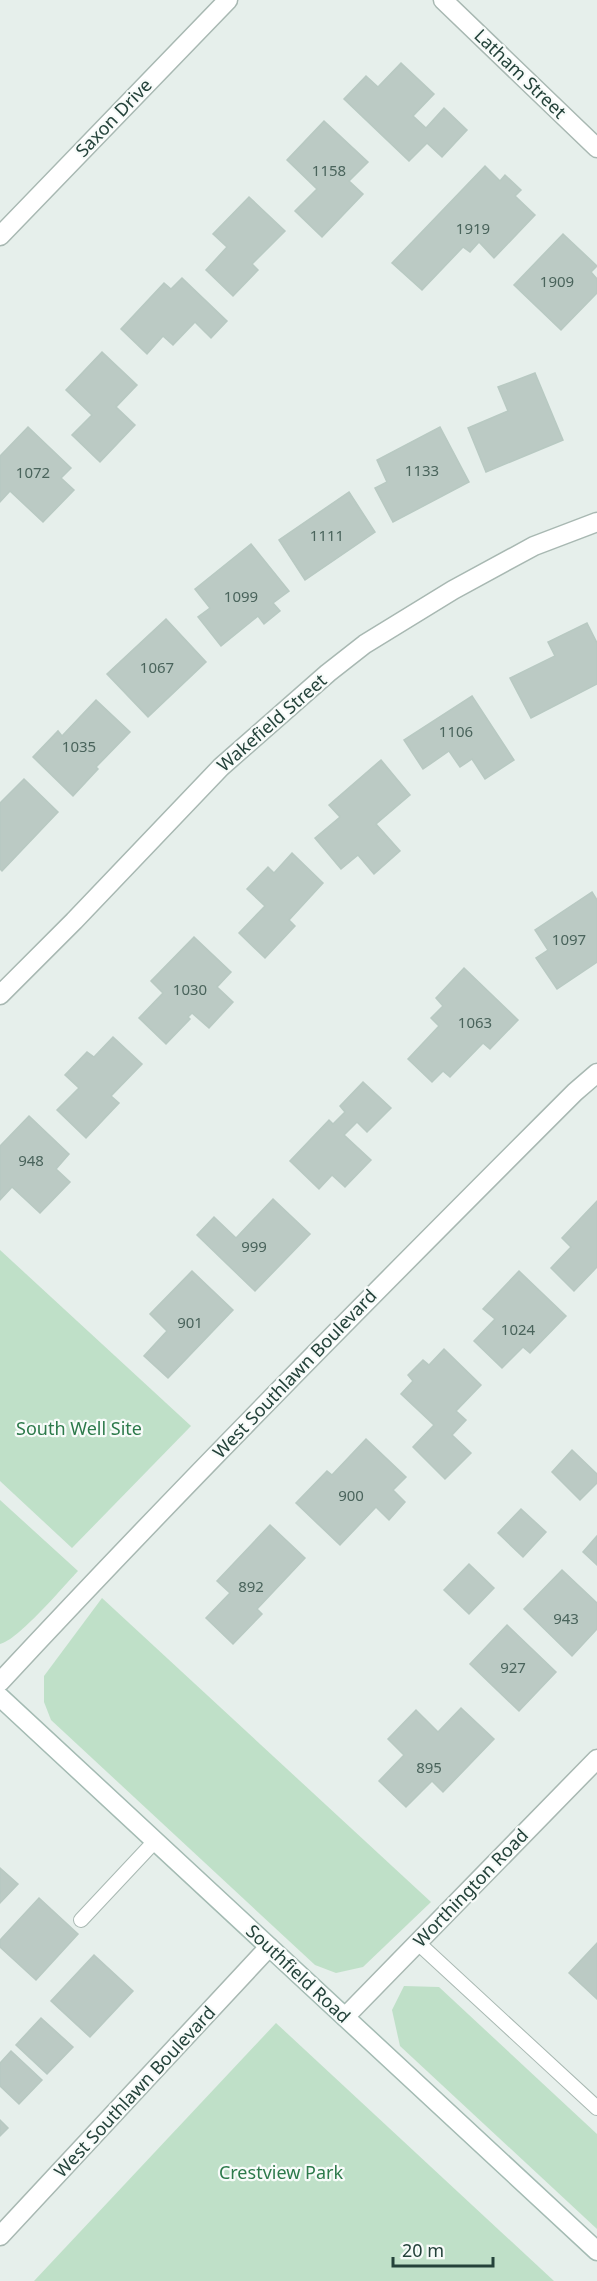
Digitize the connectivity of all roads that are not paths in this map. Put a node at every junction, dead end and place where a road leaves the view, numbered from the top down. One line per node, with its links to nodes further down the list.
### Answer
1 (228, 0): 4 (street, Saxon Drive)
2 (443, 0): 3 (street, Latham Street)
3 (597, 147)
4 (0, 236)
5 (597, 522): 6 (street, Wakefield Street)
6 (0, 994)
7 (597, 1072): 8 (street, West Southlawn Boulevard)
8 (0, 1682)
9 (0, 1697): 11 (street, Southfield Road)
10 (597, 1759): 13 (street, Worthington Road)
11 (156, 1840): 12 (lane); 14 (street, Southfield Road)
12 (81, 1920)
13 (417, 1942): 15 (street, Worthington Road); 16 (lane)
14 (269, 1947): 15 (street, Southfield Road); 17 (street, West Southlawn Boulevard)
15 (345, 2017): 18 (street, Southfield Road)
16 (597, 2108)
17 (0, 2236)
18 (597, 2251)

